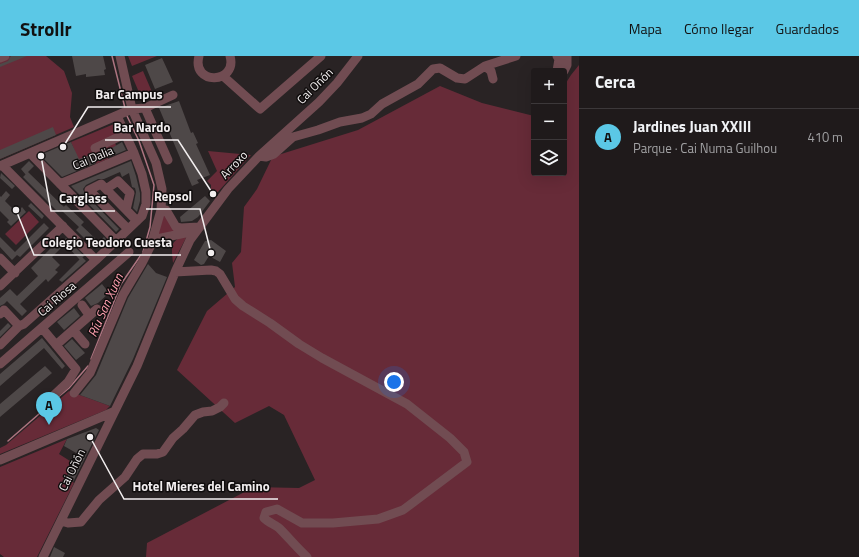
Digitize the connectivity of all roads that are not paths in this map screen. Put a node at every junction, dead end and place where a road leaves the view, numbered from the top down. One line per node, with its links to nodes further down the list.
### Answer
1 (5, 56): 9 (street)
2 (120, 56): 15 (street)
3 (199, 56): 12 (street)
4 (230, 56): 12 (street)
5 (321, 56): 12 (street)
6 (358, 56): 17 (street, Cai Oñón)
7 (516, 56): 10 (street)
8 (558, 56): 11 (street)
9 (0, 58)
10 (485, 66): 13 (street); 22 (street)
11 (558, 68)
12 (224, 76)
13 (493, 79)
14 (173, 95): 15 (street)
15 (139, 108): 16 (street); 23 (street); 28 (street)
16 (116, 116): 18 (street); 20 (street)
17 (286, 131): 22 (street, Arroxo)
18 (125, 134): 19 (street); 21 (street)
19 (94, 148)
20 (30, 153): 24 (street); 25 (street)
21 (134, 153): 25 (street, Cai Dalia); 29 (street)
22 (259, 156): 31 (street, Arroxo)
23 (168, 160)
24 (1, 166): 30 (street)
25 (60, 184): 34 (street)
26 (106, 189): 27 (street); 27 (street); 32 (street)
27 (126, 210): 29 (street)
28 (161, 210): 31 (street); 33 (street)
29 (137, 221): 32 (street)
30 (63, 226): 37 (street); 39 (street)
31 (198, 229): 33 (street); 38 (street, Arroxo)
32 (127, 230): 34 (street)
33 (152, 240): 55 (street)
34 (116, 241): 37 (street)
35 (129, 252): 46 (street, Cai Riosa)
36 (0, 258): 39 (street)
37 (96, 260): 43 (street)
38 (175, 272): 49 (street, Arroxo); 62 (street)
39 (15, 273): 40 (street)
40 (0, 286)
41 (82, 305): 45 (street)
42 (97, 309): 45 (street)
43 (39, 311): 46 (street); 47 (street)
44 (0, 314): 47 (street)
45 (89, 315): 50 (street)
46 (56, 316): 48 (street, Cai Riosa)
47 (19, 326): 53 (street)
48 (42, 328): 51 (street); 54 (street, Cai Riosa)
49 (153, 329): 58 (street, Cai Oñón)
50 (73, 330): 51 (street); 52 (street)
51 (56, 344): 56 (street)
52 (85, 344)
53 (0, 345)
54 (0, 364)
55 (74, 393)
56 (52, 396)
57 (224, 403): 60 (street)
58 (113, 412): 59 (street); 60 (street, Cai Oñón)
59 (0, 460)
60 (61, 520): 61 (street, Cai Oñón)
61 (43, 557)
62 (307, 557)

